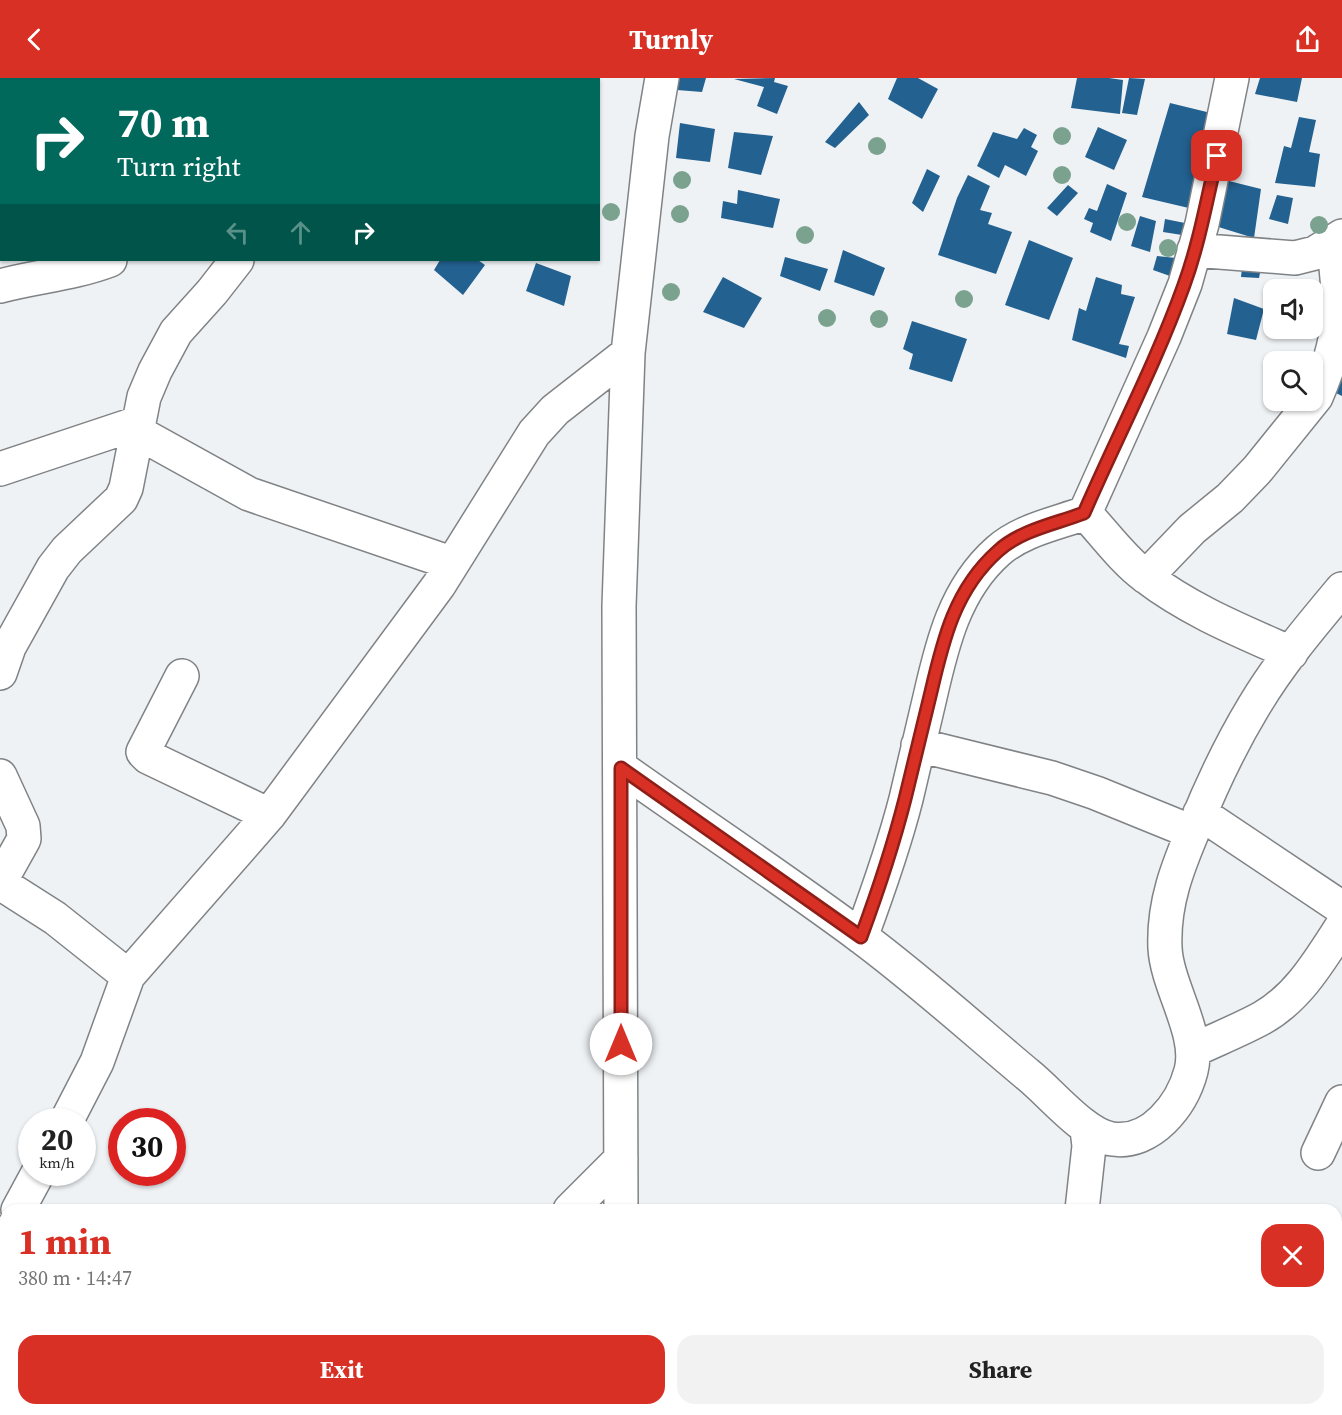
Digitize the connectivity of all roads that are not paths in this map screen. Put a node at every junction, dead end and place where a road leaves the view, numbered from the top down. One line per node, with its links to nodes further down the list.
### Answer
1 (662, 78): 8 (street)
2 (1232, 78): 4 (street)
3 (1337, 239): 4 (street); 13 (street)
4 (1194, 250): 11 (street)
5 (107, 261): 7 (street)
6 (236, 261): 9 (street)
7 (0, 286)
8 (628, 353): 12 (street); 19 (street)
9 (137, 428): 10 (street); 12 (street); 16 (street)
10 (0, 469)
11 (1084, 513): 13 (street); 18 (street)
12 (451, 563): 21 (street)
13 (1146, 577): 15 (street)
14 (1342, 589): 15 (street)
15 (1291, 653): 22 (street)
16 (0, 672)
17 (182, 676): 21 (street)
18 (918, 745): 22 (street); 26 (street)
19 (621, 768): 26 (street); 33 (street)
20 (0, 776): 23 (street)
21 (269, 815): 27 (street)
22 (1196, 823): 24 (street); 28 (street)
23 (0, 882): 27 (street)
24 (1342, 908)
25 (1342, 926): 28 (street)
26 (861, 937): 31 (street)
27 (128, 976): 30 (street)
28 (1194, 1050): 31 (street)
29 (1342, 1102): 32 (street)
30 (73, 1108)
31 (1087, 1129): 38 (street)
32 (1318, 1153)
33 (621, 1160): 36 (street); 37 (street)
34 (31, 1186): 35 (street)
35 (21, 1204)
36 (576, 1204)
37 (621, 1204)
38 (1083, 1204)

